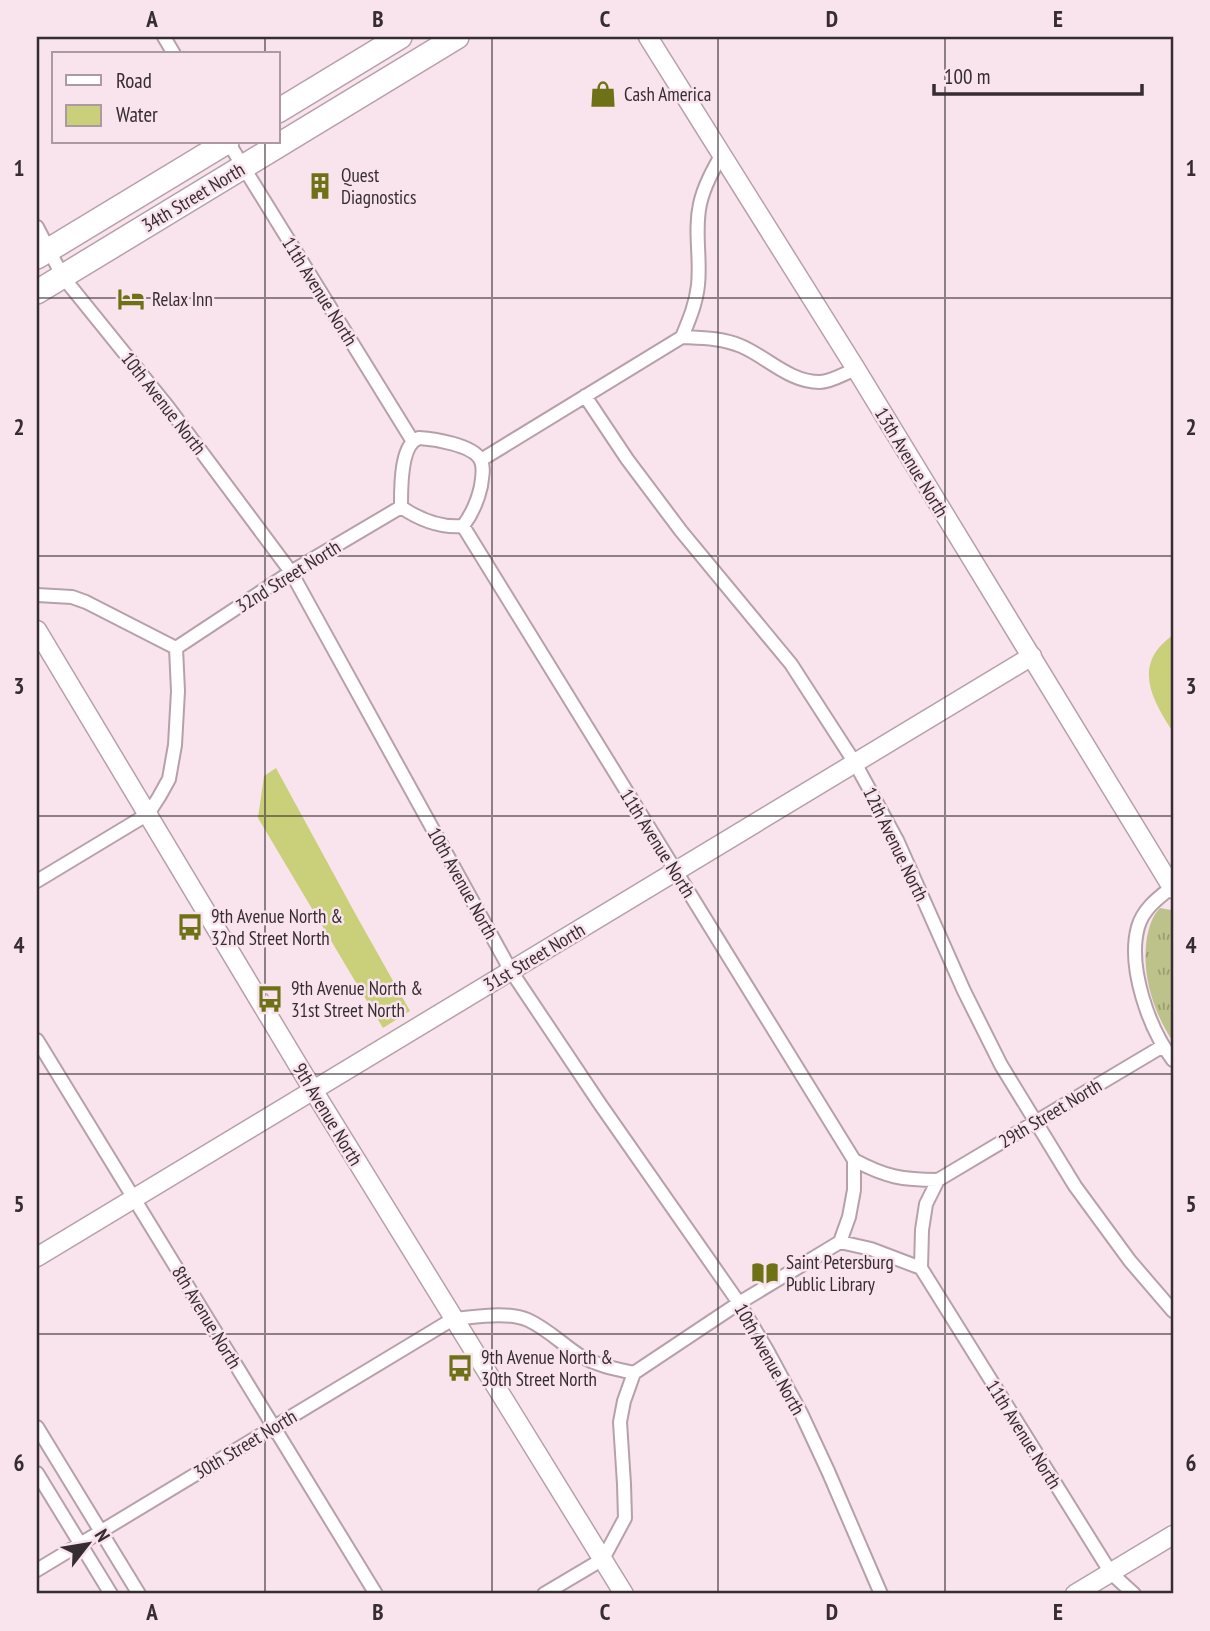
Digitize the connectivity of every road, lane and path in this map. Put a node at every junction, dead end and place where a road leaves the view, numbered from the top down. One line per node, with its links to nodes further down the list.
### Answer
1 (400, 37): 6 (highway)
2 (407, 37): 5 (highway)
3 (457, 37): 5 (highway, 34th Street North)
4 (648, 37): 9 (street, 13th Avenue North)
5 (420, 59): 10 (highway, 34th Street North)
6 (280, 110)
7 (225, 144): 12 (highway, 34th Street North)
8 (229, 144): 10 (street, 11th Avenue North)
9 (722, 154): 15 (street); 16 (street, 13th Avenue North)
10 (244, 167): 13 (highway, 34th Street North); 18 (street, 11th Avenue North)
11 (37, 226): 12 (street, 10th Avenue North)
12 (43, 254): 13 (street, 10th Avenue North)
13 (63, 276): 14 (highway, 34th Street North); 22 (street, 10th Avenue North)
14 (37, 292)
15 (682, 337): 16 (street); 17 (street)
16 (856, 369): 26 (street, 13th Avenue North)
17 (585, 396): 19 (street); 27 (street, 12th Avenue North)
18 (412, 440): 19 (street); 20 (street)
19 (481, 460): 21 (street)
20 (401, 507): 21 (street); 22 (street, 32nd Street North)
21 (463, 526): 29 (street, 11th Avenue North)
22 (291, 572): 25 (street, 32nd Street North); 32 (street, 10th Avenue North)
23 (37, 595): 25 (street)
24 (37, 630): 28 (street, 9th Avenue North)
25 (176, 648): 28 (street)
26 (1032, 656): 27 (street, 31st Street North); 31 (street, 13th Avenue North)
27 (855, 763): 29 (street, 31st Street North); 37 (street, 12th Avenue North)
28 (148, 814): 30 (street); 36 (street, 9th Avenue North)
29 (676, 871): 32 (street, 31st Street North); 38 (street, 11th Avenue North)
30 (37, 881)
31 (1172, 888): 34 (street)
32 (511, 971): 36 (street, 31st Street North); 44 (street, 10th Avenue North)
33 (37, 1040): 40 (street, 8th Avenue North)
34 (1163, 1046): 35 (street); 37 (street, 29th Street North)
35 (1173, 1059)
36 (313, 1090): 40 (street, 31st Street North); 46 (street, 9th Avenue North)
37 (1035, 1123): 39 (street, 29th Street North); 45 (street, 12th Avenue North)
38 (855, 1160): 39 (street); 41 (street)
39 (938, 1180): 43 (street)
40 (134, 1198): 42 (street, 31st Street North); 48 (street, 8th Avenue North)
41 (840, 1242): 43 (street); 44 (street)
42 (37, 1257)
43 (921, 1268): 56 (street, 11th Avenue North)
44 (739, 1303): 47 (street); 62 (street, 10th Avenue North)
45 (1173, 1311)
46 (453, 1319): 47 (street); 48 (street, 30th Street North); 54 (street, 9th Avenue North)
47 (634, 1373): 54 (street)
48 (274, 1426): 51 (street, 30th Street North); 59 (street, 8th Avenue North)
49 (37, 1427): 51 (street)
50 (37, 1473): 53 (street)
51 (101, 1532): 53 (street, 30th Street North); 58 (street)
52 (1173, 1535): 56 (street)
53 (81, 1544): 55 (street, 30th Street North); 57 (street)
54 (603, 1559): 60 (street); 61 (street, 9th Avenue North)
55 (37, 1570)
56 (1111, 1573): 63 (street); 64 (street, 11th Avenue North)
57 (111, 1594)
58 (139, 1594)
59 (376, 1594)
60 (544, 1594)
61 (624, 1594)
62 (881, 1594)
63 (1074, 1594)
64 (1133, 1594)

